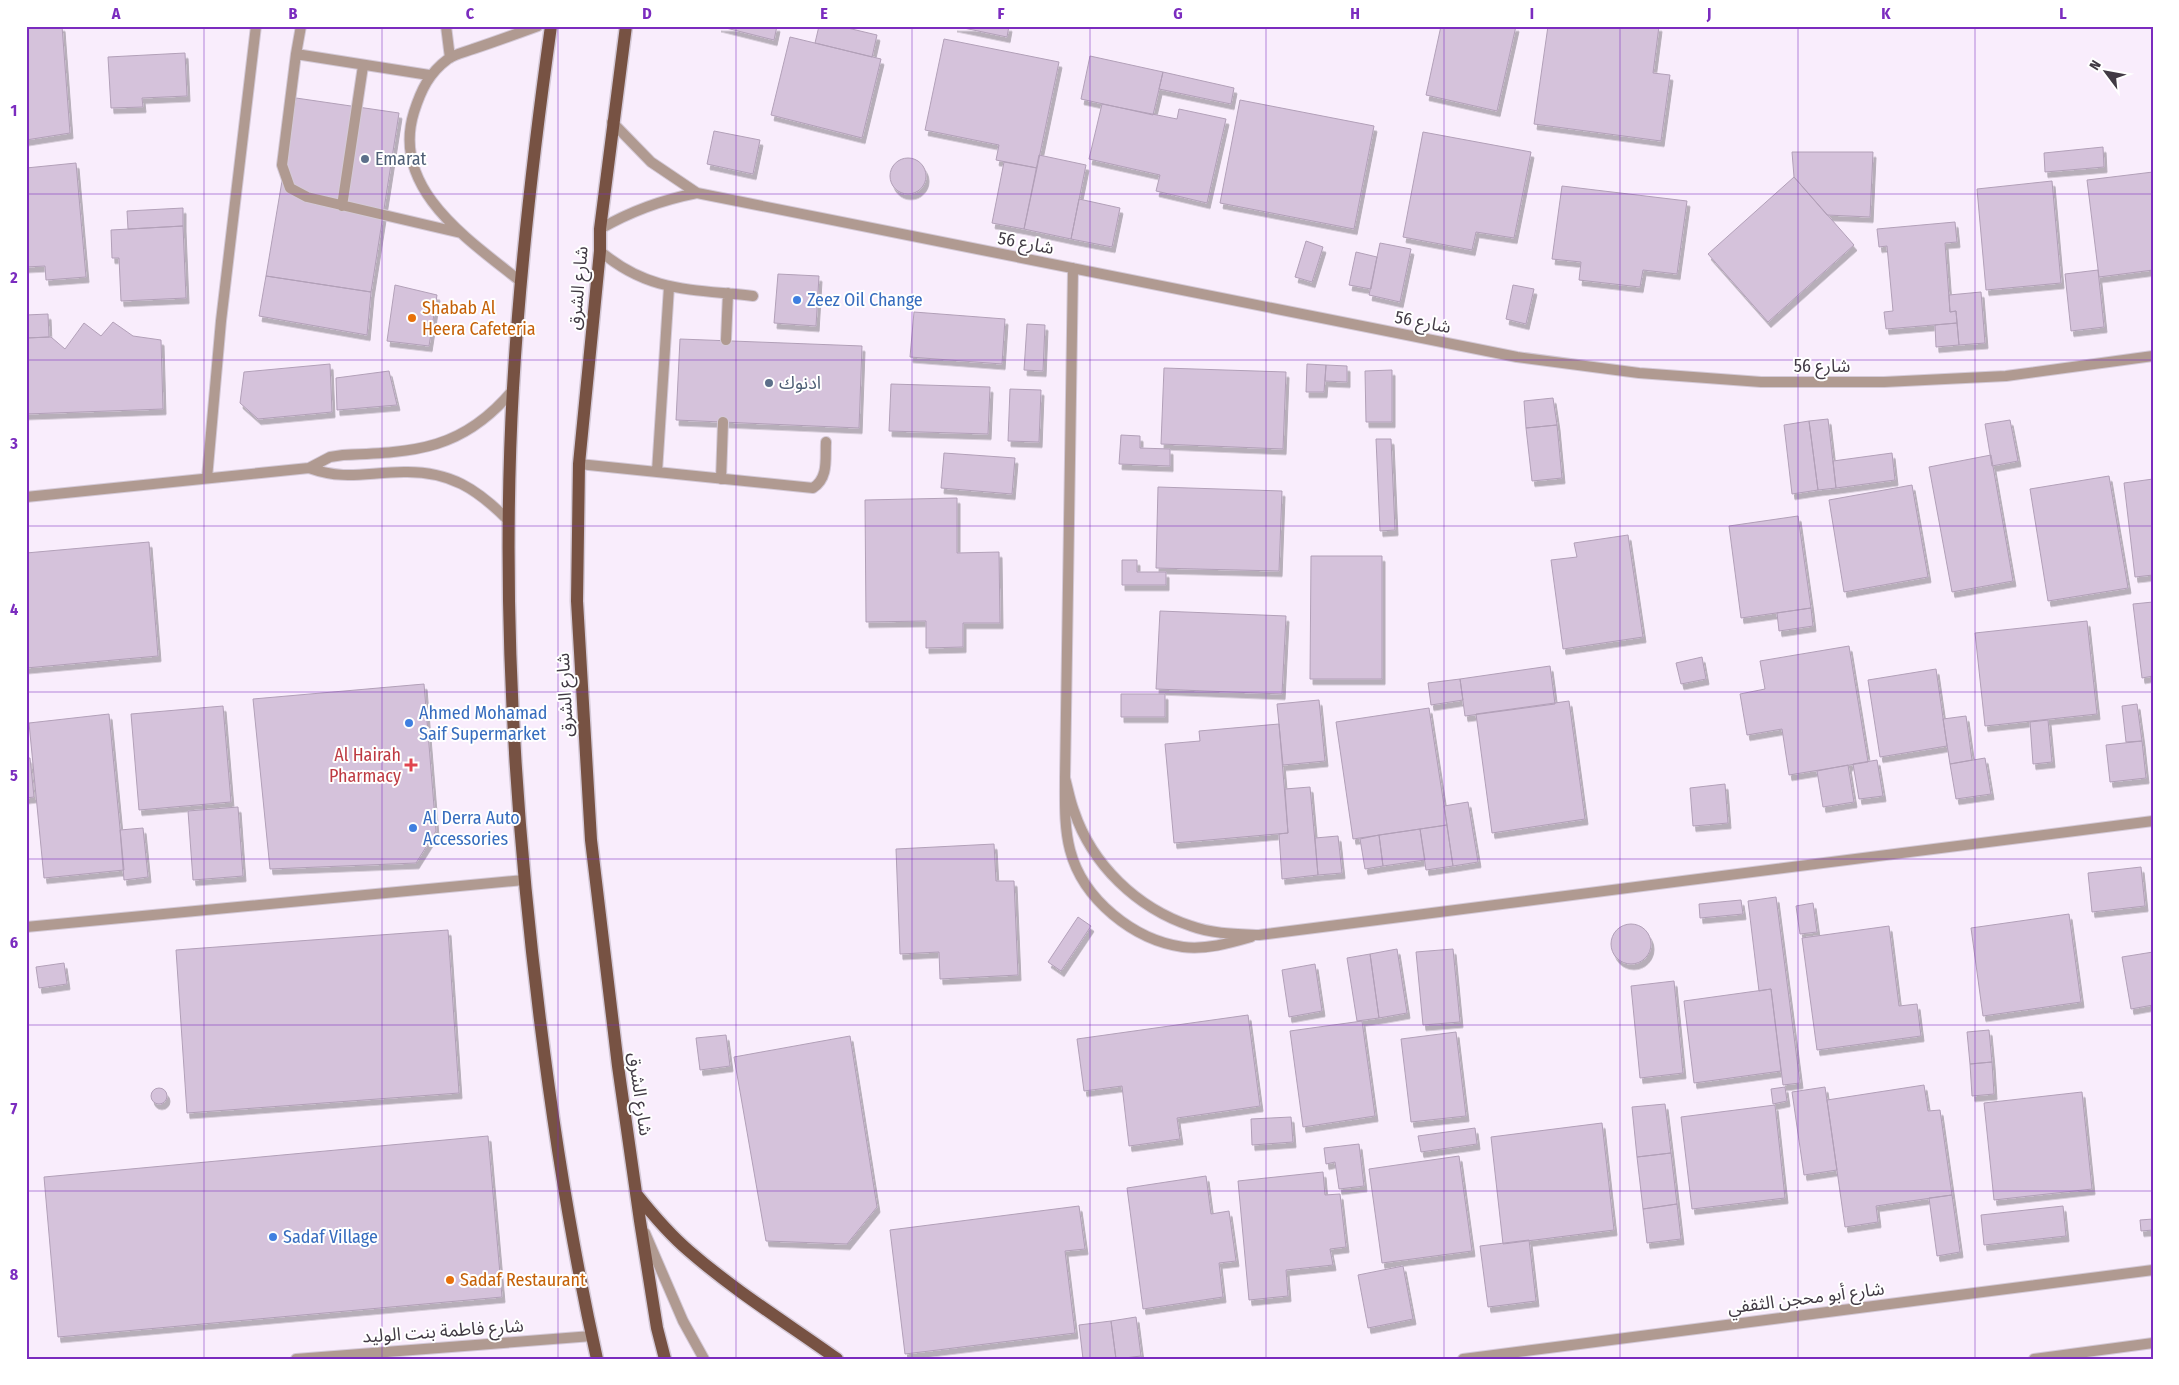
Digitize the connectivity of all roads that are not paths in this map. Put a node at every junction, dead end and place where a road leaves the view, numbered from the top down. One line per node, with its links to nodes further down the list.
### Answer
1 (256, 26): 30 (street)
2 (301, 26): 7 (street)
3 (446, 26): 8 (street)
4 (538, 26): 8 (street)
5 (551, 26): 18 (main road)
6 (626, 26): 11 (main road, شارع الشرق)
7 (296, 54): 9 (street); 13 (street)
8 (450, 58): 10 (street)
9 (363, 66): 10 (street); 13 (street)
10 (429, 75): 15 (street)
11 (612, 122): 12 (street, شارع 56); 14 (main road, شارع الشرق)
12 (697, 193): 14 (street, شارع 56); 17 (street, شارع 56)
13 (342, 206): 15 (street)
14 (600, 229): 16 (main road, شارع الشرق)
15 (461, 233): 18 (street)
16 (600, 251): 19 (street); 27 (main road, شارع الشرق)
17 (1073, 268): 23 (street, شارع 56); 34 (street)
18 (520, 281): 24 (main road)
19 (669, 288): 20 (street); 29 (street)
20 (728, 293): 21 (street); 22 (street)
21 (753, 296)
22 (726, 340)
23 (2153, 356)
24 (513, 390): 28 (street); 33 (main road)
25 (723, 422): 31 (street)
26 (826, 442): 31 (street)
27 (578, 464): 29 (street); 39 (main road, شارع الشرق)
28 (309, 468): 30 (street); 33 (street)
29 (657, 472): 31 (street)
30 (207, 478): 32 (street)
31 (721, 479)
32 (26, 497)
33 (508, 520): 36 (main road)
34 (1065, 778): 38 (street); 38 (street)
35 (2153, 821): 38 (street)
36 (524, 880): 37 (street); 42 (main road)
37 (26, 927)
38 (1259, 935)
39 (636, 1195): 40 (main road, شارع الشرق); 48 (main road)
40 (640, 1221): 46 (main road, شارع الشرق); 47 (street)
41 (2153, 1270): 49 (street, شارع أبو محجن الثقفي)
42 (592, 1336): 44 (street, شارع فاطمة بنت الوليد); 45 (main road)
43 (2153, 1344): 50 (street)
44 (296, 1359)
45 (597, 1359)
46 (665, 1359)
47 (704, 1359)
48 (837, 1359)
49 (1463, 1359)
50 (2034, 1359)

